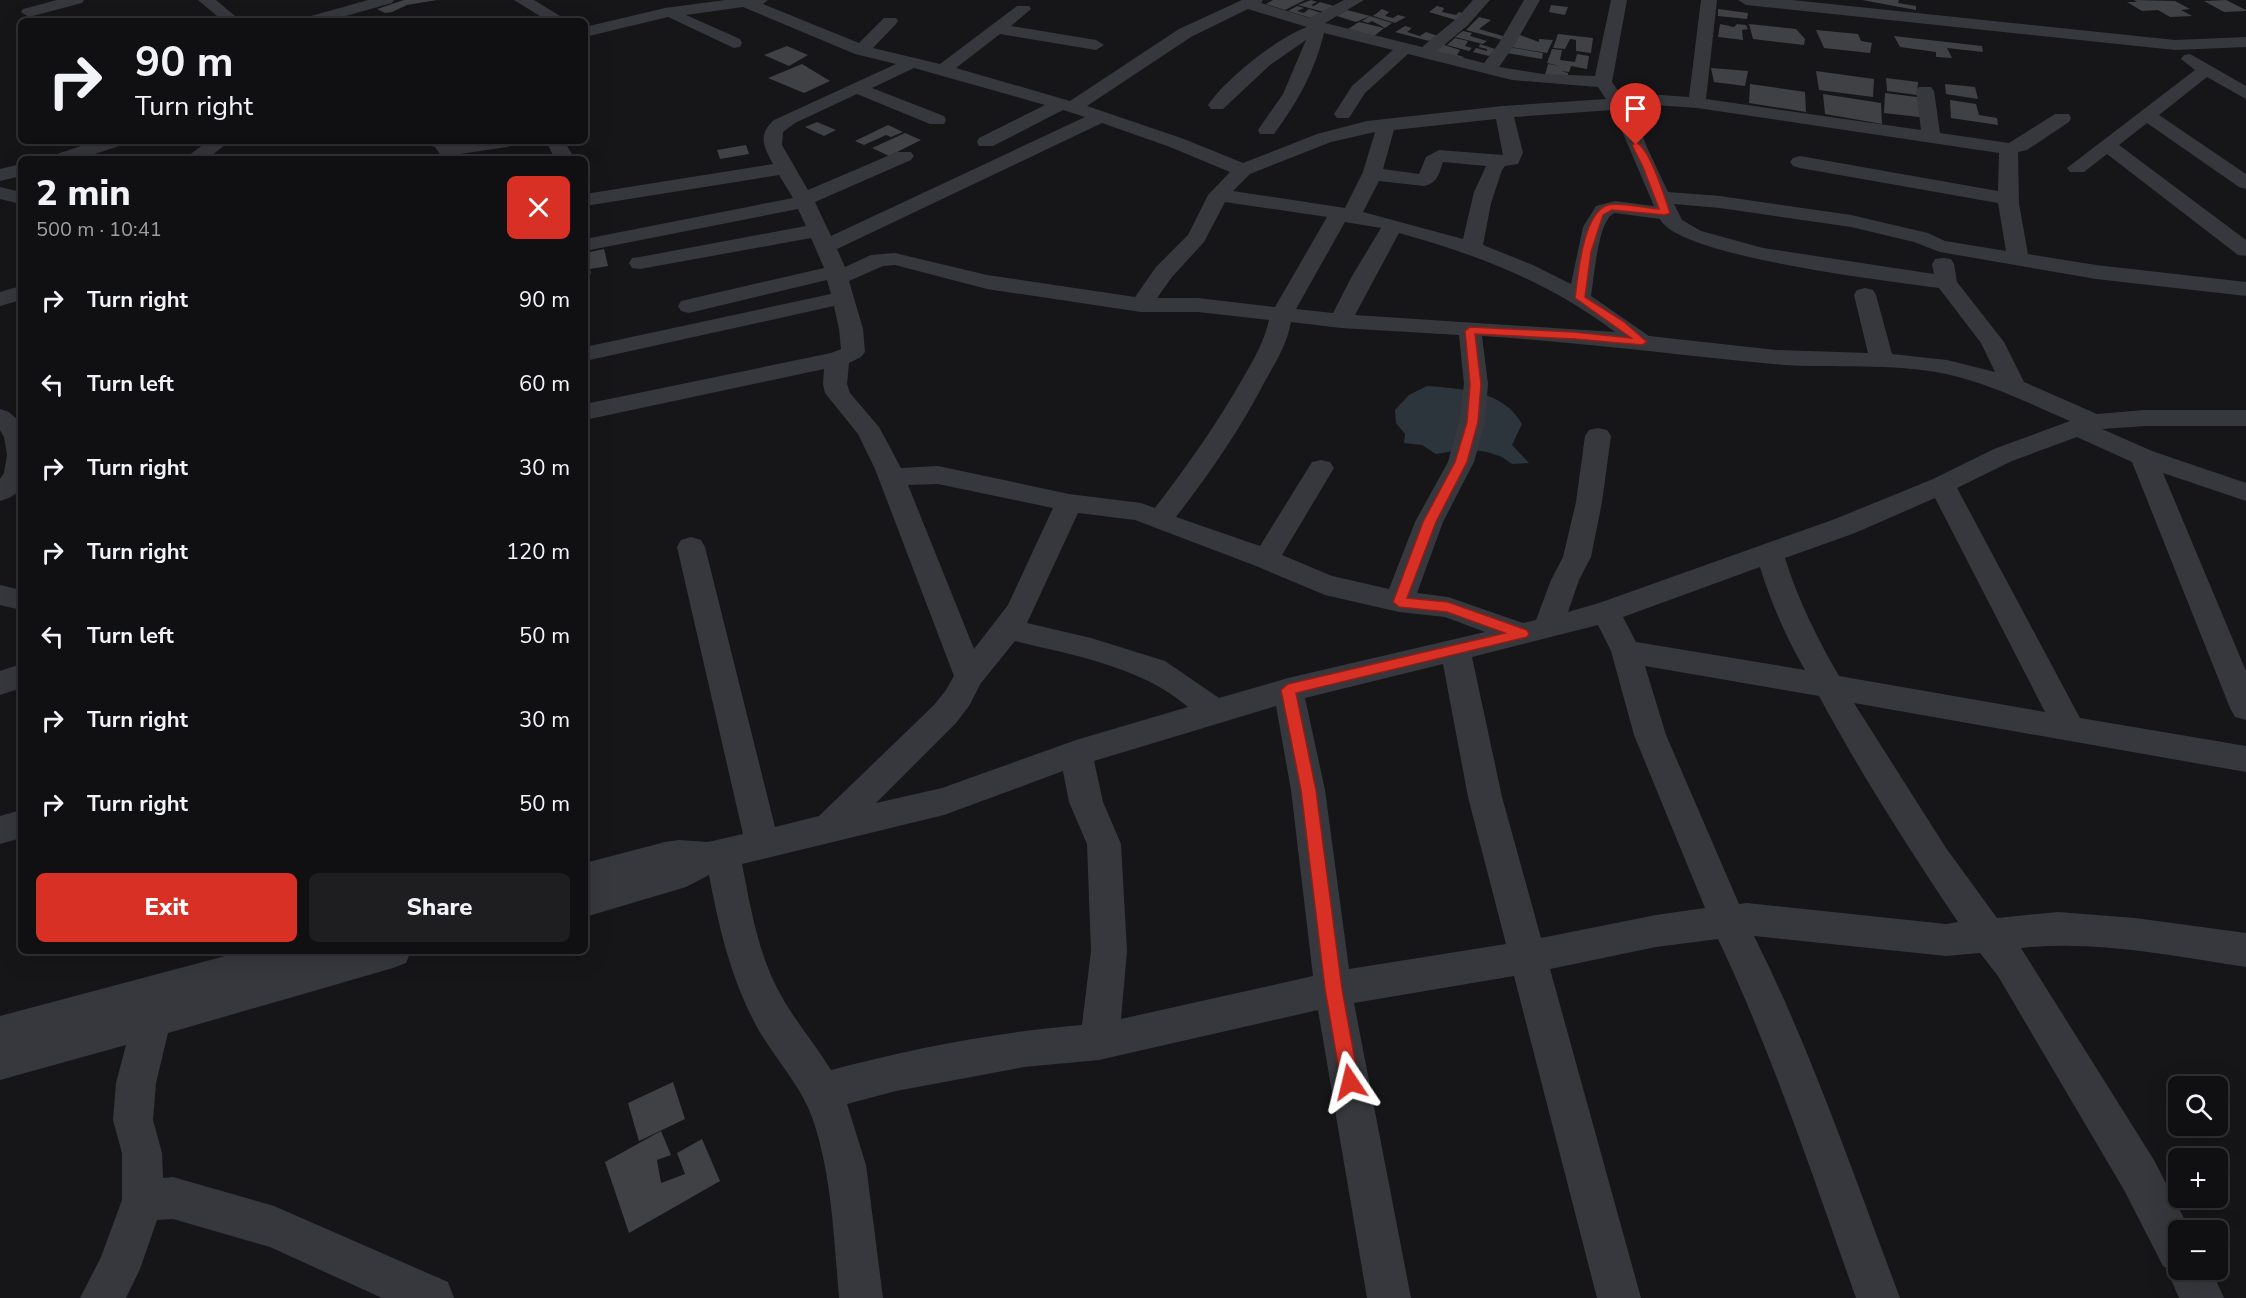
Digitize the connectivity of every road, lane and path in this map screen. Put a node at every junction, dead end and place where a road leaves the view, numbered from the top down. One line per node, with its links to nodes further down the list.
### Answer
1 (76, 0): 16 (street)
2 (234, 0): 14 (street)
3 (386, 0): 19 (street)
4 (698, 0): 17 (street)
5 (1356, 0): 22 (street)
6 (1482, 0): 31 (street)
7 (1532, 0): 33 (street)
8 (1619, 0): 36 (street)
9 (1709, 0): 41 (street)
10 (1746, 0): 28 (street)
11 (530, 1): 20 (street)
12 (753, 1): 17 (street); 30 (street)
13 (1251, 2): 22 (street); 42 (street)
14 (210, 3): 18 (street)
15 (1023, 9): 23 (street)
16 (28, 11)
17 (676, 11): 24 (street); 26 (street)
18 (229, 18)
19 (321, 18)
20 (556, 18)
21 (890, 21): 30 (street)
22 (1316, 26): 29 (street); 43 (street); 51 (street)
23 (997, 29): 27 (street); 35 (street)
24 (588, 31)
25 (2246, 42): 28 (street)
26 (734, 43)
27 (1096, 45)
28 (2175, 45): 34 (street)
29 (1405, 48): 31 (street); 45 (street)
30 (861, 50): 32 (street)
31 (1425, 53): 33 (street)
32 (911, 63): 35 (street); 37 (street)
33 (1488, 69): 36 (street)
34 (2207, 69): 39 (street); 46 (street)
35 (943, 70): 42 (street)
36 (1603, 82): 40 (street)
37 (857, 88): 49 (street); 65 (street)
38 (1925, 91): 52 (street)
39 (2246, 94)
40 (1616, 101): 41 (street); 44 (street); 78 (street)
41 (1697, 103): 52 (street)
42 (1067, 105): 47 (street); 53 (street)
43 (1217, 105)
44 (1503, 111): 50 (street); 63 (street)
45 (1343, 114)
46 (2146, 115): 57 (street); 71 (street)
47 (1103, 116): 67 (street); 81 (street)
48 (2062, 118): 59 (street)
49 (937, 120)
50 (1386, 124): 67 (street); 69 (street)
51 (1267, 130)
52 (1931, 137): 59 (street)
53 (986, 142)
54 (107, 144): 60 (street)
55 (216, 144): 61 (street)
56 (474, 144): 58 (street)
57 (2107, 145): 66 (street); 85 (street)
58 (441, 147)
59 (2009, 148): 75 (street)
60 (70, 156)
61 (198, 156)
62 (904, 156): 77 (street)
63 (1498, 161): 69 (street); 84 (street)
64 (1800, 162): 75 (street)
65 (785, 168): 76 (street); 77 (street)
66 (2077, 168)
67 (1243, 170): 73 (street)
68 (18, 171): 70 (street)
69 (1371, 174): 79 (street)
70 (0, 175)
71 (2246, 183)
72 (0, 193): 74 (street)
73 (1218, 195): 79 (street); 95 (street)
74 (18, 197)
75 (2006, 198): 86 (street)
76 (588, 200)
77 (804, 201): 81 (street); 82 (street)
78 (1663, 205): 83 (street); 89 (street); 94 (street)
79 (1344, 215): 80 (street); 97 (street)
80 (1393, 225): 84 (street); 98 (street)
81 (822, 239): 87 (street); 88 (street)
82 (588, 244)
83 (1940, 246): 86 (street); 89 (street)
84 (1472, 248): 94 (street)
85 (2246, 250)
86 (2019, 259): 90 (street)
87 (639, 263)
88 (838, 283): 95 (street); 96 (street); 101 (street); 102 (street)
89 (1946, 283): 104 (street)
90 (2246, 289)
91 (18, 294): 93 (street)
92 (1865, 295): 103 (street)
93 (0, 298)
94 (1580, 298): 100 (street)
95 (1141, 305): 97 (street)
96 (689, 306)
97 (1281, 316): 98 (street); 119 (street)
98 (1341, 321): 99 (street)
99 (1470, 331): 100 (street); 125 (street)
100 (1642, 342): 103 (street)
101 (588, 353)
102 (838, 359): 105 (street); 114 (street)
103 (1882, 360): 104 (street)
104 (2013, 385): 108 (street)
105 (588, 411)
106 (2246, 417): 108 (street)
107 (11, 423): 110 (street)
108 (2085, 424): 111 (street); 115 (street)
109 (1598, 436): 128 (street)
110 (18, 439)
111 (2143, 457): 117 (street); 136 (street)
112 (18, 468): 116 (street)
113 (1321, 468): 122 (street)
114 (894, 477): 118 (street); 131 (street)
115 (1942, 485): 121 (street); 138 (street)
116 (0, 492)
117 (2246, 492)
118 (1069, 503): 119 (street); 127 (street)
119 (1159, 521): 122 (street)
120 (691, 547): 144 (street)
121 (1770, 554): 126 (street); 134 (street)
122 (1266, 559): 125 (street)
123 (0, 596): 124 (street)
124 (18, 599)
125 (1399, 602): 128 (street)
126 (1606, 612): 128 (street); 130 (street)
127 (1008, 629): 131 (street); 137 (street)
128 (1535, 631): 129 (street)
129 (1455, 649): 135 (street); 153 (street)
130 (1626, 651): 134 (street); 148 (street)
131 (969, 676): 142 (street)
132 (18, 677): 133 (street)
133 (0, 683)
134 (1828, 685): 138 (street); 149 (street)
135 (1288, 690): 137 (street); 154 (street)
136 (2246, 708)
137 (1213, 711): 139 (street)
138 (2070, 729): 140 (street)
139 (1076, 753): 142 (street); 157 (street)
140 (2246, 759)
141 (18, 825): 143 (street)
142 (828, 829): 144 (street)
143 (0, 830)
144 (762, 844): 145 (street)
145 (716, 855): 146 (street); 147 (street); 159 (street)
146 (588, 877)
147 (588, 900)
148 (1728, 921): 149 (street); 153 (street); 168 (street)
149 (1987, 934): 150 (street); 161 (street)
150 (2246, 950)
151 (296, 954): 156 (street)
152 (383, 954): 155 (street)
153 (1529, 957): 154 (street); 167 (street)
154 (1333, 989): 157 (street); 166 (street)
155 (152, 1018): 158 (street); 160 (street)
156 (0, 1034)
157 (1099, 1042): 159 (street)
158 (0, 1061)
159 (821, 1092): 165 (street)
160 (143, 1200): 163 (street); 164 (street)
161 (2168, 1232)
162 (2193, 1280): 169 (street)
163 (102, 1298)
164 (432, 1298)
165 (861, 1298)
166 (1389, 1298)
167 (1619, 1298)
168 (1878, 1298)
169 (2202, 1298)

